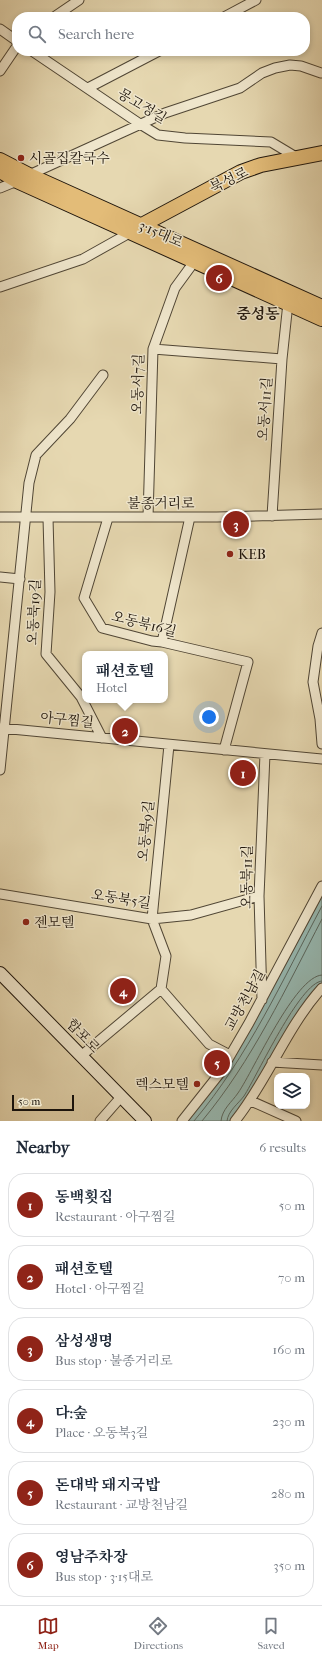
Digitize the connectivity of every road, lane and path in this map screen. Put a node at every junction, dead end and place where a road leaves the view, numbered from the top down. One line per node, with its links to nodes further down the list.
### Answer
1 (79, 0): 3 (street)
2 (252, 1): 4 (street)
3 (61, 12)
4 (233, 12)
5 (0, 29): 6 (street)
6 (12, 37)
7 (12, 53): 10 (street)
8 (40, 56): 12 (street, 몽고정길)
9 (149, 56): 12 (street)
10 (0, 71)
11 (320, 73): 13 (street)
12 (88, 88): 13 (street, 몽고정길)
13 (140, 124): 15 (street, 몽고정길); 18 (street)
14 (322, 153): 15 (main road, 북성로)
15 (296, 157): 20 (main road, 북성로)
16 (0, 160): 18 (main road, 3·15대로)
17 (0, 171): 18 (main road, 3·15대로)
18 (23, 178): 19 (street); 20 (main road, 3·15대로); 21 (main road, 3·15대로)
19 (0, 188)
20 (142, 225): 21 (street); 25 (main road, 3·15대로)
21 (130, 233): 22 (main road, 3·15대로); 23 (street)
22 (194, 262): 24 (main road, 3·15대로); 27 (street, 오동서7길)
23 (0, 287)
24 (288, 303): 26 (main road, 3·15대로); 28 (street, 오동서11길)
25 (322, 307)
26 (322, 318)
27 (153, 349): 28 (street); 37 (street, 오동서7길)
28 (282, 359): 31 (street, 오동서11길)
29 (103, 375): 34 (street)
30 (322, 514): 31 (street, 불종거리로)
31 (272, 516): 33 (street, 불종거리로)
32 (0, 517): 34 (street, 불종거리로)
33 (190, 517): 37 (street, 불종거리로); 41 (street)
34 (26, 518): 35 (street, 불종거리로); 39 (street)
35 (48, 518): 36 (street, 불종거리로); 42 (street, 오동북19길)
36 (108, 518): 37 (street, 불종거리로); 41 (street, 오동북16길)
37 (148, 518)
38 (0, 577): 39 (street)
39 (20, 578): 44 (street)
40 (322, 633): 46 (street)
41 (162, 642): 48 (street, 오동북16길)
42 (82, 699)
43 (84, 703): 45 (street, 오동북19길)
44 (3, 728): 45 (street, 아구찜길); 51 (street)
45 (102, 738): 47 (street, 아구찜길)
46 (322, 744)
47 (169, 745): 48 (street, 아구찜길); 55 (street, 오동북9길)
48 (224, 750): 49 (street, 아구찜길)
49 (265, 754): 50 (street, 아구찜길); 54 (street, 오동북11길)
50 (322, 759)
51 (0, 770)
52 (322, 886): 59 (street, 교방천남길)
53 (0, 894): 55 (street, 오동북5길)
54 (259, 896): 55 (street, 오동북5길); 59 (street, 오동북11길)
55 (152, 919): 58 (street)
56 (0, 973): 61 (main road, 합포로)
57 (322, 988): 62 (street)
58 (161, 989): 60 (street); 61 (street)
59 (262, 1000): 60 (street, 교방천남길)
60 (230, 1055): 68 (street, 교방천남길)
61 (81, 1056): 64 (main road, 합포로)
62 (272, 1062): 63 (street); 65 (street)
63 (322, 1065)
64 (121, 1097): 66 (street); 67 (main road, 합포로)
65 (251, 1101): 69 (street); 70 (street)
66 (100, 1121)
67 (145, 1121)
68 (182, 1121)
69 (235, 1121)
70 (296, 1121)

